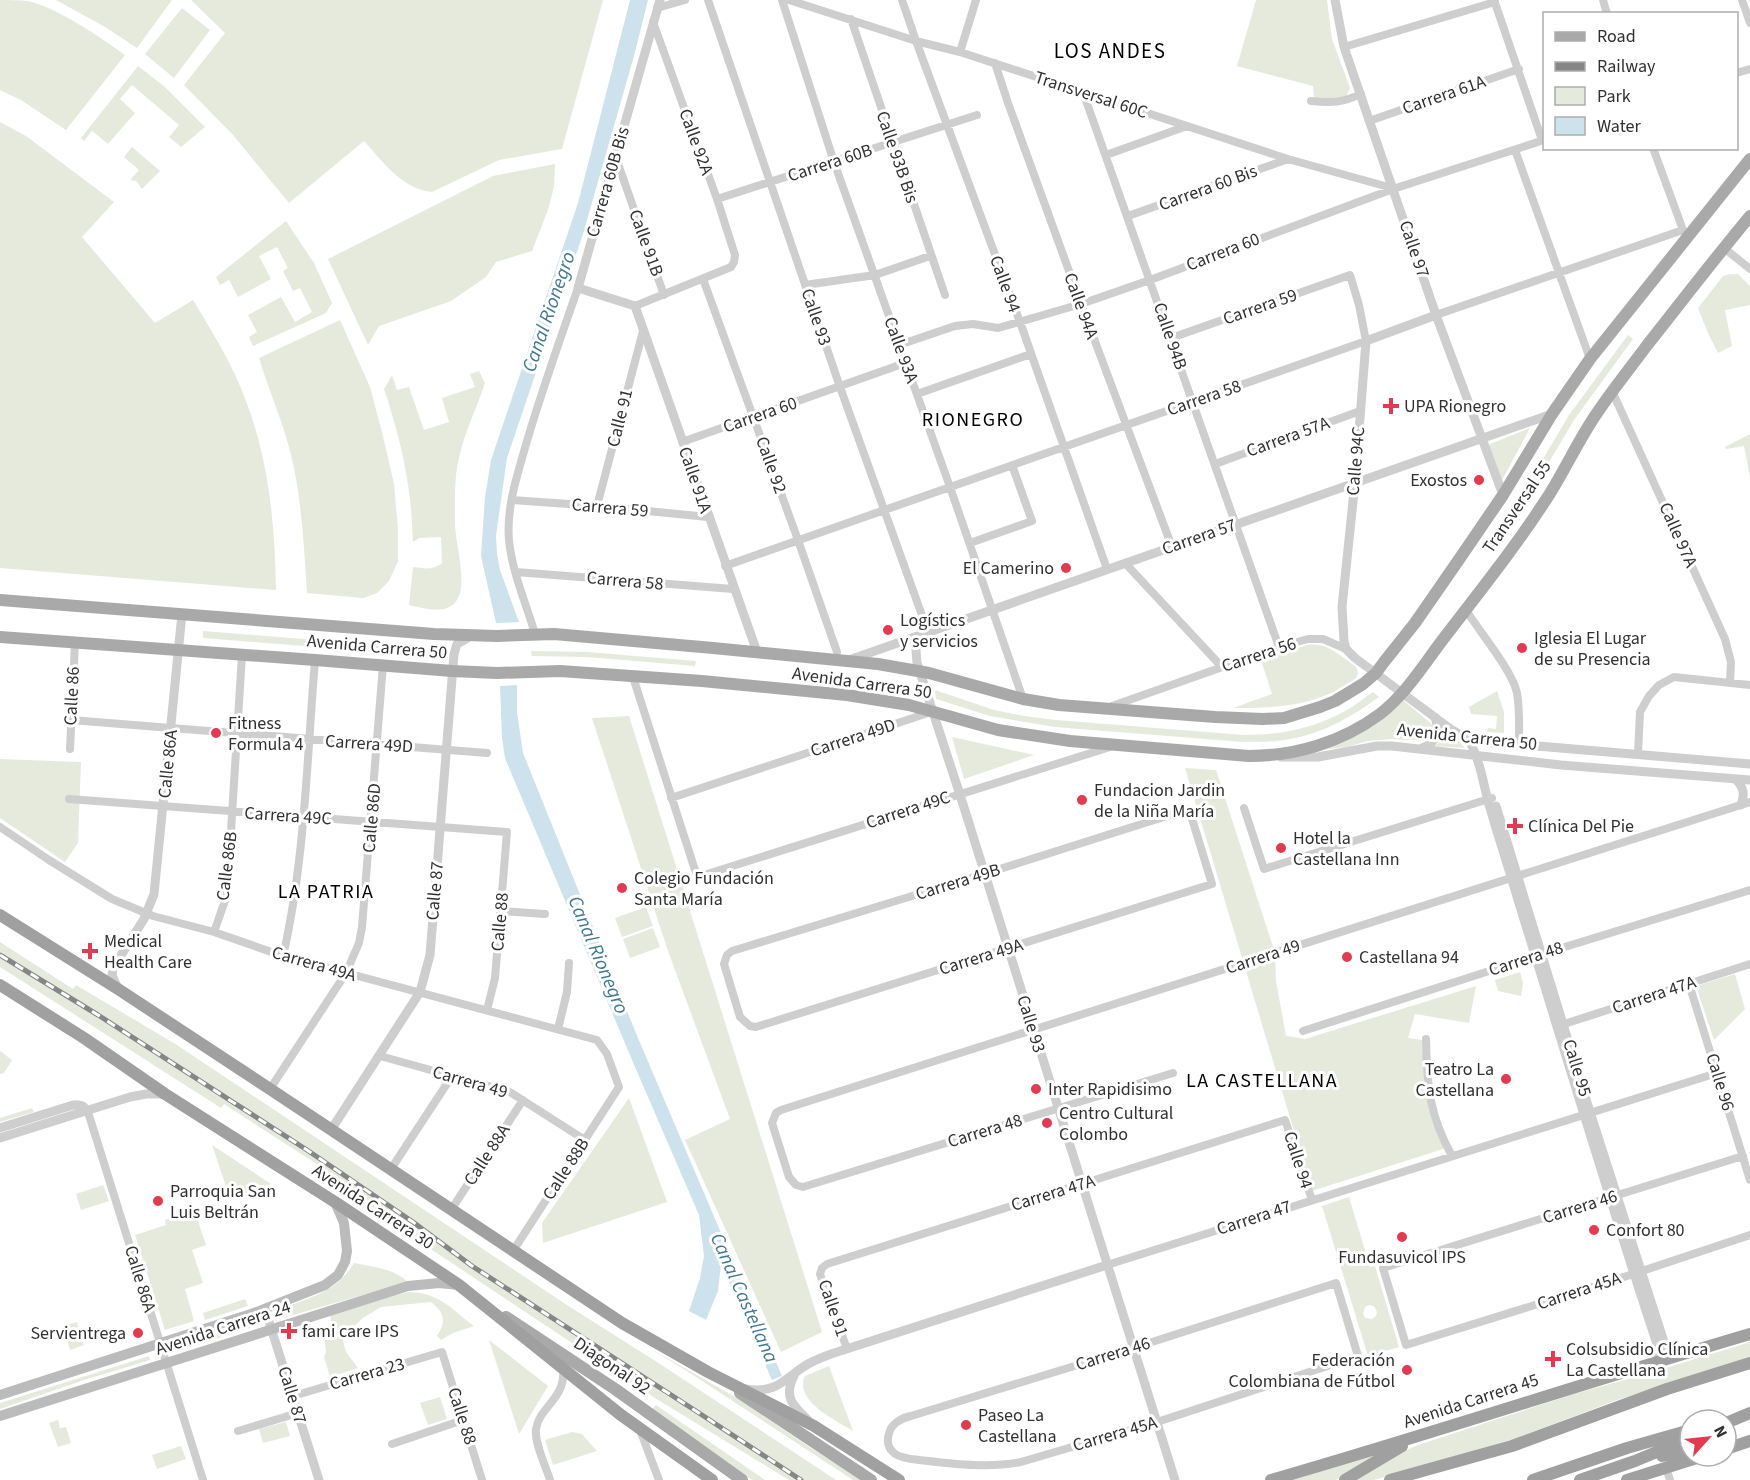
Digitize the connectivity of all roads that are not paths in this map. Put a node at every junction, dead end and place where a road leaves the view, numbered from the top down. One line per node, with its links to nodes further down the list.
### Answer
1 (686, 0): 10 (street)
2 (708, 0): 35 (street, Calle 93)
3 (782, 0): 34 (street, Calle 93A)
4 (789, 0): 11 (street, Transversal 60C)
5 (902, 0): 14 (street, Calle 94)
6 (976, 0): 16 (street)
7 (1335, 0): 15 (street, Calle 97)
8 (1742, 0): 13 (street)
9 (1495, 1): 15 (street); 18 (street)
10 (658, 4): 12 (street, Carrera 60B Bis)
11 (851, 19): 14 (street, Transversal 60C); 27 (street, Calle 93B Bis)
12 (653, 22): 31 (street, Carrera 60B Bis); 37 (street, Calle 92A)
13 (1750, 23)
14 (916, 41): 16 (street, Transversal 60C); 24 (street, Calle 94)
15 (1344, 47): 20 (street, Calle 97)
16 (960, 52): 17 (street, Transversal 60C)
17 (995, 63): 19 (street, Transversal 60C); 53 (street, Calle 94A)
18 (1519, 69): 23 (street, Carrera 61A); 26 (street)
19 (1083, 92): 25 (street, Transversal 60C); 30 (street, Calle 94B)
20 (1360, 94): 21 (street); 23 (street, Calle 97)
21 (1311, 101)
22 (977, 115): 24 (street, Carrera 60B)
23 (1369, 121): 36 (street, Calle 97)
24 (946, 126): 27 (street, Carrera 60B); 56 (street, Calle 94)
25 (1187, 126): 30 (street); 32 (street, Transversal 60C)
26 (1543, 140): 28 (street, Carrera 60)
27 (892, 143): 34 (street, Carrera 60B); 42 (street, Calle 93B Bis)
28 (1515, 150): 36 (street, Carrera 60); 44 (street)
29 (1654, 150): 40 (street)
30 (1106, 155): 38 (street, Calle 94B)
31 (616, 158): 50 (street, Carrera 60B Bis); 51 (street, Calle 91B)
32 (1288, 159): 36 (street, Transversal 60C); 38 (street, Carrera 60 Bis)
33 (1750, 159): 40 (main road, Transversal 55)
34 (834, 162): 35 (street, Carrera 60B); 45 (street, Calle 93A)
35 (770, 182): 37 (street, Carrera 60B); 49 (street, Calle 93)
36 (1393, 189): 48 (street, Carrera 60); 55 (street, Calle 97)
37 (717, 199): 47 (street, Calle 92A)
38 (1128, 216): 48 (street, Calle 94B)
39 (1750, 216): 41 (main road, Transversal 55)
40 (1686, 232): 44 (street, Carrera 58); 62 (main road, Transversal 55)
41 (1724, 248): 43 (street); 65 (main road, Transversal 55)
42 (930, 256): 45 (street); 52 (street, Calle 93B Bis)
43 (1750, 269)
44 (1559, 273): 55 (street, Carrera 58); 62 (street)
45 (875, 275): 49 (street); 60 (street, Calle 93A)
46 (1350, 275): 58 (street, Carrera 59); 59 (street, Calle 94C)
47 (703, 279): 51 (street); 70 (street, Calle 92)
48 (1150, 280): 53 (street, Carrera 60); 58 (street, Calle 94B)
49 (805, 285): 64 (street, Calle 93)
50 (578, 288): 54 (street); 80 (street, Carrera 60B Bis)
51 (664, 295): 54 (street)
52 (945, 295)
53 (1081, 304): 56 (street, Carrera 60); 71 (street, Calle 94A)
54 (635, 306): 57 (street, Calle 91A)
55 (1436, 315): 59 (street, Carrera 58); 72 (street, Calle 97)
56 (1020, 322): 60 (street, Carrera 60); 61 (street, Calle 94)
57 (643, 330): 73 (street, Calle 91A); 81 (street, Calle 91)
58 (1171, 338): 67 (street, Calle 94B)
59 (1366, 341): 67 (street, Carrera 58); 68 (street, Calle 94C)
60 (899, 345): 63 (street, Calle 93A)
61 (1030, 354): 66 (street); 74 (street, Calle 94)
62 (1590, 359): 69 (main road, Transversal 55)
63 (905, 363): 64 (street, Carrera 60); 66 (street, Calle 93A)
64 (840, 387): 70 (street, Carrera 60); 82 (street, Calle 93)
65 (1612, 391): 95 (main road, Transversal 55); 117 (street, Calle 97A)
66 (917, 394): 78 (street, Calle 93A)
67 (1193, 402): 71 (street, Carrera 58); 75 (street, Calle 94B)
68 (1360, 411): 75 (street, Carrera 57A); 77 (street, Calle 94C)
69 (1552, 414): 72 (street, Carrera 57); 79 (main road, Transversal 55)
70 (753, 418): 73 (street, Carrera 60); 85 (street, Calle 92)
71 (1126, 425): 74 (street, Carrera 58); 87 (street, Calle 94A)
72 (1482, 438): 77 (street, Carrera 57); 79 (street, Calle 97)
73 (682, 442): 83 (street, Calle 91A)
74 (1064, 447): 76 (street, Carrera 58); 90 (street, Calle 94)
75 (1215, 464): 84 (street, Calle 94B)
76 (1012, 465): 78 (street, Carrera 58); 86 (street)
77 (1355, 482): 84 (street, Carrera 57); 104 (street, Calle 94C)
78 (950, 487): 82 (street, Carrera 58); 86 (street, Calle 93A)
79 (1503, 495): 115 (main road, Transversal 55)
80 (512, 500): 81 (street, Carrera 59); 91 (street, Carrera 60B Bis)
81 (597, 506): 83 (street, Carrera 59)
82 (885, 510): 85 (street, Carrera 58); 97 (street, Calle 93)
83 (708, 518): 89 (street, Calle 91A)
84 (1236, 524): 87 (street, Carrera 57); 103 (street, Calle 94B)
85 (798, 540): 89 (street, Carrera 58); 107 (street, Calle 92)
86 (970, 543): 94 (street, Calle 93A)
87 (1172, 547): 88 (street, Carrera 57)
88 (1125, 563): 90 (street, Carrera 57); 112 (street)
89 (725, 566): 92 (street, Calle 91A)
90 (1107, 569): 94 (street, Carrera 57)
91 (516, 572): 92 (street, Carrera 58); 98 (street, Carrera 60B Bis)
92 (733, 589): 106 (street, Calle 91A)
93 (0, 600): 96 (main road, Avenida Carrera 50)
94 (992, 610): 97 (street, Carrera 57); 120 (street, Calle 93A)
95 (1466, 610): 119 (main road, Transversal 55); 130 (street)
96 (182, 614): 99 (main road, Avenida Carrera 50); 105 (street, Calle 86A)
97 (928, 632): 101 (street, Carrera 57)
98 (535, 634): 99 (main road, Avenida Carrera 50); 106 (main road, Avenida Carrera 50)
99 (471, 636): 113 (street, Calle 87)
100 (0, 637): 102 (main road, Avenida Carrera 50)
101 (915, 637): 110 (street, Carrera 57); 114 (street, Calle 93)
102 (75, 642): 105 (main road, Avenida Carrera 50); 124 (street, Calle 86)
103 (1279, 647): 104 (street, Carrera 56); 112 (street, Carrera 56)
104 (1346, 649): 115 (street, Carrera 56)
105 (179, 650): 108 (main road, Avenida Carrera 50); 125 (street, Calle 86A)
106 (757, 652): 110 (main road, Avenida Carrera 50)
107 (837, 652)
108 (243, 655): 109 (main road, Avenida Carrera 50); 126 (street, Calle 86B)
109 (315, 660): 111 (main road, Avenida Carrera 50); 127 (street)
110 (846, 661): 114 (main road, Avenida Carrera 50)
111 (382, 665): 113 (main road, Avenida Carrera 50); 129 (street, Calle 86D)
112 (1222, 667): 121 (street, Carrera 56)
113 (452, 671): 116 (main road, Avenida Carrera 50); 134 (street, Calle 87)
114 (920, 671): 120 (main road, Avenida Carrera 50); 122 (street, Calle 93)
115 (1376, 673): 119 (street, Carrera 56); 121 (main road, Avenida Carrera 50)
116 (633, 676): 122 (main road, Avenida Carrera 50); 143 (street)
117 (1730, 683): 118 (street); 136 (street)
118 (1750, 685)
119 (1402, 693): 123 (street, Avenida Carrera 50); 137 (main road, Transversal 55)
120 (1023, 699): 121 (main road, Avenida Carrera 50)
121 (1106, 708)
122 (932, 711): 131 (main road, Avenida Carrera 50); 142 (street, Calle 93); 143 (street, Carrera 49D)
123 (1434, 717): 128 (street, Avenida Carrera 50); 132 (street)
124 (71, 720): 125 (street, Carrera 49D); 133 (street, Calle 86)
125 (172, 728): 126 (street, Carrera 49D); 147 (street, Calle 86A)
126 (239, 733): 127 (street, Carrera 49D); 149 (street, Calle 86B)
127 (309, 739): 129 (street, Carrera 49D); 150 (street)
128 (1468, 739): 130 (street, Avenida Carrera 50); 138 (street, Calle 95)
129 (378, 744): 134 (street, Carrera 49D); 151 (street, Calle 86D)
130 (1519, 744): 136 (street, Avenida Carrera 50)
131 (1117, 745): 137 (main road, Avenida Carrera 50); 142 (street, Carrera 49C)
132 (1420, 748): 137 (street, Avenida Carrera 50); 138 (street, Avenida Carrera 50)
133 (70, 749)
134 (446, 750): 135 (street, Carrera 49D); 153 (street, Calle 87)
135 (487, 753)
136 (1638, 754): 139 (street, Avenida Carrera 50)
137 (1267, 756)
138 (1476, 756): 140 (street, Avenida Carrera 50); 144 (street, Calle 95)
139 (1750, 765)
140 (1735, 779): 141 (street, Avenida Carrera 50); 146 (street)
141 (1750, 780)
142 (959, 794): 143 (street, Carrera 49C); 155 (street, Calle 93)
143 (671, 798)
144 (1490, 798): 148 (street); 156 (street, Calle 95)
145 (69, 799): 147 (street, Carrera 49C)
146 (1746, 804): 156 (street, Carrera 49)
147 (163, 806): 149 (street, Carrera 49C); 160 (street, Calle 86A)
148 (1244, 808)
149 (233, 811): 150 (street, Carrera 49C); 163 (street, Calle 86B)
150 (302, 817): 151 (street, Carrera 49C); 166 (street)
151 (372, 822): 153 (street, Carrera 49C); 169 (street, Calle 86D)
152 (0, 827): 160 (street, Carrera 49A)
153 (441, 827): 154 (street, Carrera 49C); 173 (street, Calle 87)
154 (507, 832): 159 (street, Calle 88)
155 (984, 874): 157 (street, Carrera 49B); 164 (street, Calle 93); 176 (street, Carrera 49B)
156 (1515, 878): 165 (street, Calle 95); 178 (street, Carrera 49)
157 (1212, 884): 164 (street, Carrera 49A)
158 (1750, 890): 165 (street, Carrera 48)
159 (500, 910): 161 (street); 174 (street, Calle 88)
160 (147, 913): 163 (street, Carrera 49A); 172 (street)
161 (545, 914)
162 (0, 915): 172 (highway)
163 (214, 932): 166 (street, Carrera 49A)
164 (1008, 949): 176 (street, Carrera 49A); 178 (street, Calle 93)
165 (1539, 955): 175 (street, Calle 95); 179 (street, Carrera 48)
166 (283, 956): 169 (street, Carrera 49A)
167 (569, 963): 177 (street)
168 (1750, 964): 170 (street, Carrera 47A)
169 (346, 973): 173 (street, Carrera 49A); 186 (street, Calle 86D)
170 (1689, 984): 175 (street, Carrera 47A); 183 (street, Calle 96)
171 (0, 985): 187 (highway, Avenida Carrera 30)
172 (118, 989): 186 (highway)
173 (420, 992): 174 (street, Carrera 49A); 181 (street, Calle 87)
174 (487, 1010): 177 (street, Carrera 49A)
175 (1560, 1025): 191 (street, Calle 95)
176 (750, 1026)
177 (558, 1029): 185 (street, Carrera 49A)
178 (1033, 1030): 189 (street, Calle 93); 203 (street, Carrera 49)
179 (1303, 1031)
180 (1426, 1039): 197 (street)
181 (380, 1056): 184 (street, Carrera 49); 194 (street, Calle 87)
182 (1173, 1073): 189 (street, Carrera 48)
183 (1717, 1073): 191 (street, Carrera 47); 198 (street, Calle 96)
184 (452, 1076): 188 (street, Carrera 49); 199 (street)
185 (619, 1087): 196 (street, Calle 88B)
186 (270, 1089): 194 (highway)
187 (165, 1094): 190 (street); 206 (highway, Avenida Carrera 30)
188 (523, 1100): 196 (street, Carrera 49); 207 (street, Calle 88A)
189 (1058, 1108): 202 (street, Calle 93); 203 (street, Carrera 48)
190 (88, 1112): 193 (street); 195 (street); 217 (street, Calle 86A)
191 (1587, 1113): 197 (street, Carrera 47); 204 (street, Calle 95)
192 (1285, 1120): 202 (street, Carrera 47A); 205 (street, Calle 94)
193 (0, 1128)
194 (331, 1130): 199 (highway)
195 (0, 1138)
196 (585, 1140): 209 (street, Calle 88B)
197 (1452, 1156): 205 (street, Carrera 47)
198 (1743, 1156): 200 (street, Calle 96); 204 (street, Carrera 46)
199 (391, 1169): 207 (highway)
200 (1749, 1170): 201 (street, Calle 96)
201 (1750, 1180)
202 (1082, 1184): 210 (street, Calle 93); 211 (street, Carrera 47A)
203 (796, 1185)
204 (1613, 1196): 212 (street, Calle 95); 218 (street, Carrera 46)
205 (1311, 1200): 210 (street, Carrera 47)
206 (335, 1202): 213 (highway, Avenida Carrera 30); 214 (main road, Avenida Carrera 24)
207 (451, 1210): 209 (highway)
208 (1750, 1234): 212 (street, Carrera 45A)
209 (513, 1251): 228 (highway)
210 (1107, 1265): 219 (street, Calle 93); 220 (street, Carrera 47)
211 (822, 1268): 220 (street, Calle 91)
212 (1638, 1272): 218 (street, Carrera 45A); 223 (street, Calle 95); 224 (street, Calle 95)
213 (459, 1285): 215 (main road, Avenida Carrera 24); 227 (highway, Avenida Carrera 30); 254 (main road, Diagonal 92)
214 (266, 1310): 215 (street, Calle 87); 217 (main road, Avenida Carrera 24)
215 (272, 1329): 226 (main road, Avenida Carrera 24); 232 (street, Calle 87)
216 (1750, 1334): 223 (highway, Avenida Carrera 45)
217 (161, 1344): 226 (street, Calle 86A); 231 (main road, Avenida Carrera 24)
218 (1406, 1345)
219 (1134, 1348): 222 (street, Carrera 46); 236 (street, Calle 93); 238 (street, Carrera 46)
220 (847, 1349): 229 (street, Carrera 47)
221 (442, 1352): 232 (street, Carrera 23); 235 (street, Calle 88)
222 (1358, 1356): 236 (street, Carrera 45A)
223 (1674, 1357): 224 (highway, Avenida Carrera 45)
224 (1658, 1361): 242 (highway, Avenida Carrera 45)
225 (1750, 1363): 260 (highway)
226 (167, 1364): 234 (main road, Avenida Carrera 24); 248 (street, Calle 86A)
227 (563, 1369): 239 (highway, Avenida Carrera 30); 251 (street)
228 (708, 1372): 230 (highway); 255 (main road)
229 (795, 1374): 230 (street, Carrera 47); 237 (street)
230 (741, 1389): 237 (highway)
231 (0, 1395)
232 (293, 1396): 233 (street, Calle 87)
233 (298, 1413): 240 (street); 249 (street, Calle 87)
234 (0, 1416)
235 (463, 1420): 244 (street); 250 (street, Calle 88)
236 (1157, 1422): 238 (street, Carrera 45A); 257 (street, Calle 93)
237 (814, 1426): 256 (highway)
238 (891, 1427)
239 (639, 1429): 252 (street); 253 (highway, Avenida Carrera 30)
240 (238, 1431)
241 (1678, 1433): 261 (highway)
242 (1416, 1437): 258 (highway, Avenida Carrera 45); 259 (highway)
243 (1678, 1443): 246 (highway)
244 (392, 1444)
245 (1678, 1452): 246 (highway)
246 (1635, 1461): 262 (highway)
247 (1668, 1474): 263 (highway)
248 (203, 1480)
249 (319, 1480)
250 (483, 1480)
251 (548, 1480)
252 (659, 1480)
253 (712, 1480)
254 (742, 1480)
255 (871, 1480)
256 (900, 1480)
257 (1175, 1480)
258 (1271, 1480)
259 (1345, 1480)
260 (1390, 1480)
261 (1533, 1480)
262 (1580, 1480)
263 (1627, 1480)

